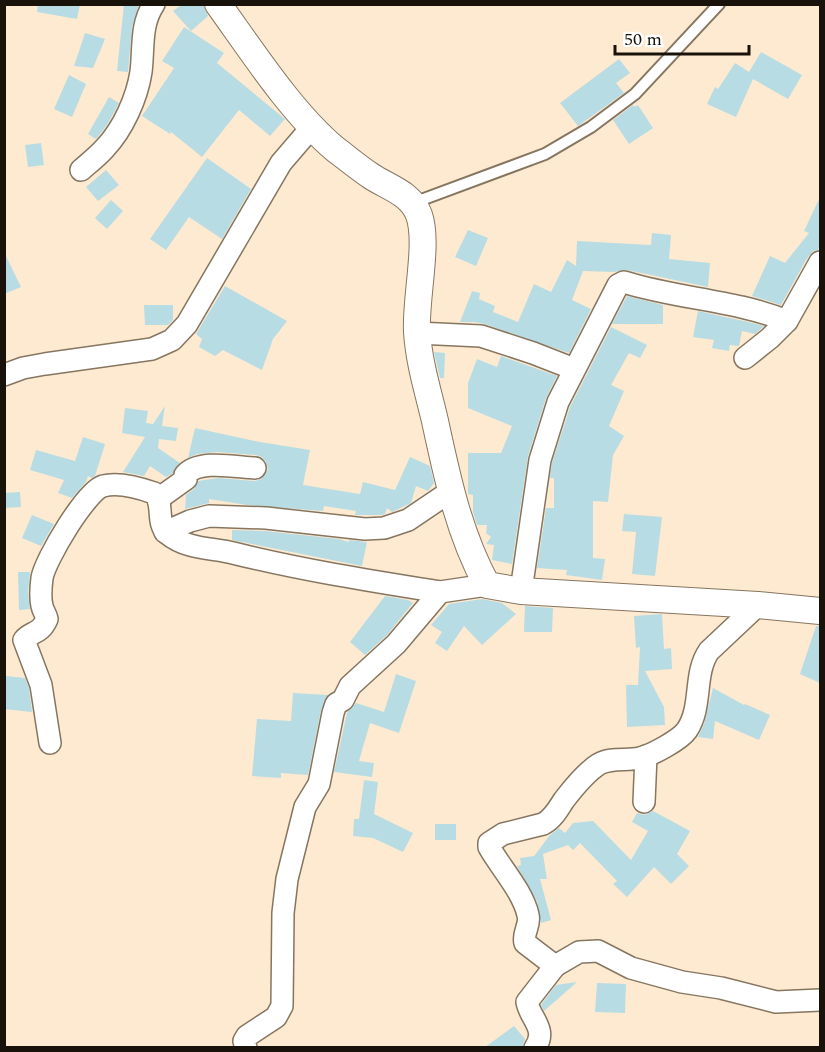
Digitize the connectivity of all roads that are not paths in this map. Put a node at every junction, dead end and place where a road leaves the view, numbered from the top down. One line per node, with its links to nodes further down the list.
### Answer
1 (154, 4): 5 (street)
2 (218, 4): 4 (street)
3 (719, 4): 6 (lane)
4 (311, 128): 6 (street); 12 (street)
5 (81, 170)
6 (413, 203): 9 (street)
7 (820, 262): 8 (street)
8 (787, 321): 10 (street); 11 (street)
9 (417, 333): 11 (street); 14 (street)
10 (745, 358)
11 (574, 369): 18 (street)
12 (4, 375)
13 (255, 468): 15 (street)
14 (451, 491): 16 (street); 17 (street)
15 (158, 499): 16 (street); 22 (street)
16 (165, 532): 19 (street)
17 (487, 585): 18 (street); 19 (street)
18 (520, 591): 20 (street)
19 (440, 592): 27 (street)
20 (758, 605): 21 (street); 23 (street)
21 (820, 611)
22 (50, 743)
23 (646, 756): 24 (street); 25 (street)
24 (644, 801)
25 (555, 966): 26 (street); 28 (street)
26 (820, 1000)
27 (241, 1045)
28 (535, 1047)

